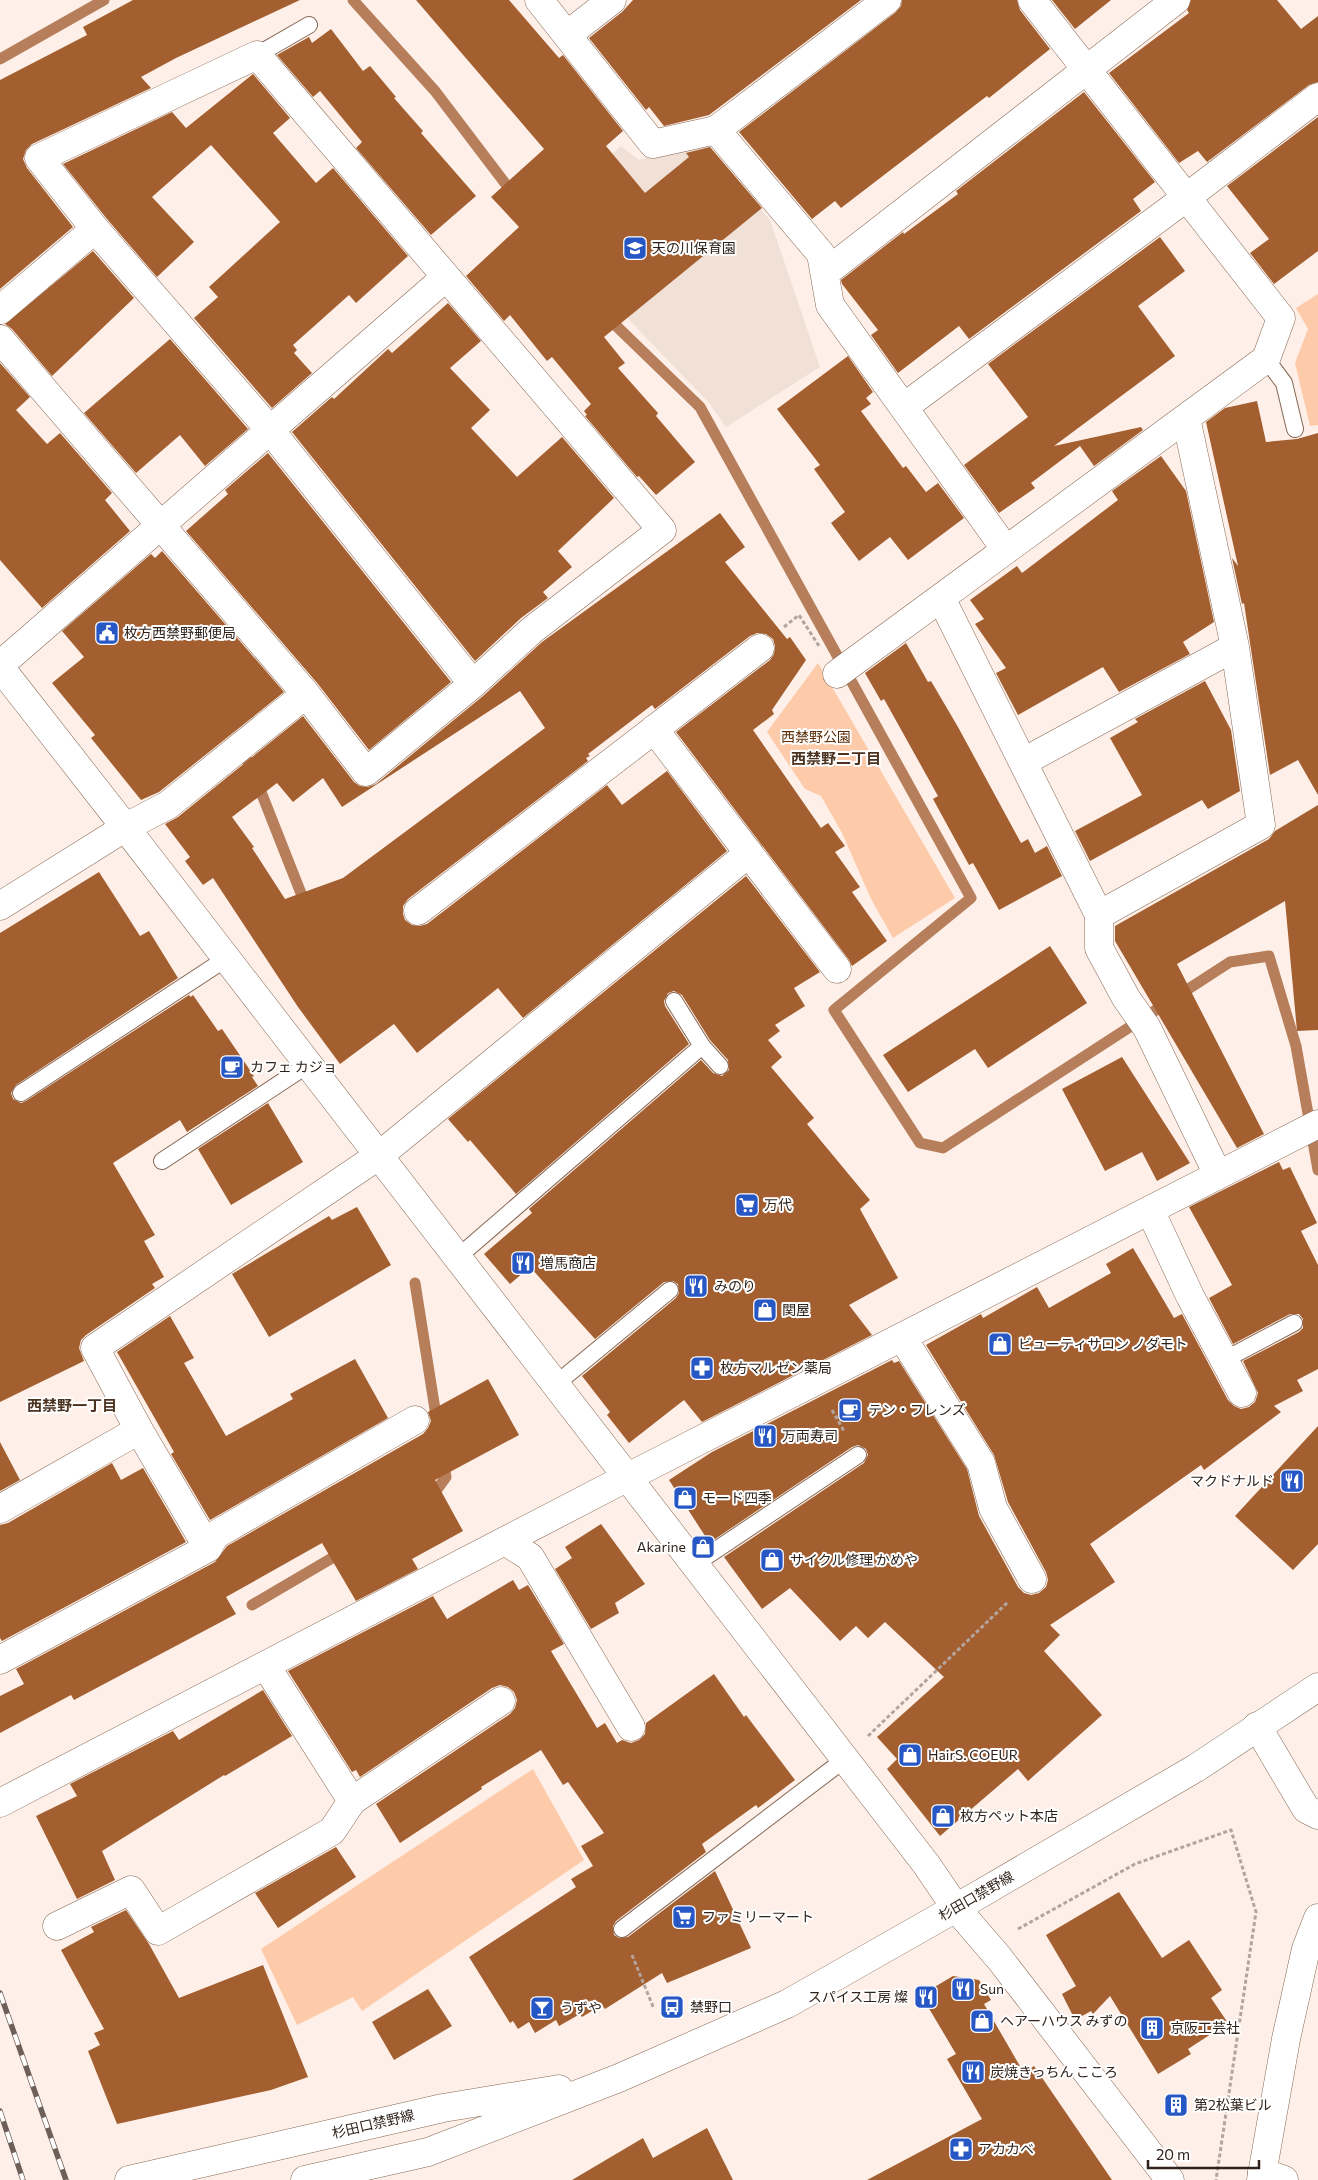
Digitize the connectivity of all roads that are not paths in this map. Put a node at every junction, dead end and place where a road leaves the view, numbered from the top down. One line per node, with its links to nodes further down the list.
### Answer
1 (539, 0): 7 (street)
2 (612, 0): 7 (street)
3 (887, 0): 11 (street)
4 (1032, 0): 9 (street)
5 (1176, 0): 9 (street)
6 (309, 25): 8 (lane)
7 (567, 35): 11 (street)
8 (257, 55): 13 (street); 15 (street)
9 (1086, 70): 12 (street); 14 (street)
10 (1318, 97): 12 (street)
11 (716, 130): 14 (street)
12 (1187, 198): 18 (street); 19 (street)
13 (95, 229): 16 (street); 22 (street)
14 (825, 273): 19 (street)
15 (446, 277): 22 (street); 30 (street)
16 (0, 310)
17 (0, 339): 23 (street)
18 (1266, 360): 20 (street); 21 (lane)
19 (904, 407): 24 (street)
20 (1186, 418): 24 (street); 26 (street)
21 (1296, 429)
22 (270, 430): 23 (street); 30 (street)
23 (160, 525): 28 (street); 31 (street)
24 (1006, 550): 25 (street)
25 (940, 598): 29 (street); 33 (street)
26 (1235, 647): 33 (street); 38 (street)
27 (760, 648): 32 (street)
28 (0, 666): 34 (street)
29 (844, 669)
30 (473, 684): 31 (street)
31 (306, 694): 34 (street)
32 (654, 730): 35 (street); 37 (street)
33 (1023, 762): 38 (street)
34 (126, 827): 36 (street); 39 (street)
35 (750, 853): 40 (street); 47 (street)
36 (0, 906)
37 (418, 911)
38 (1099, 915): 49 (street)
39 (227, 958): 43 (street); 45 (lane)
40 (837, 969)
41 (674, 1001): 42 (lane)
42 (702, 1046): 44 (lane); 51 (lane)
43 (309, 1064): 47 (street); 48 (lane)
44 (720, 1066)
45 (21, 1093)
46 (1318, 1124): 49 (street)
47 (381, 1154): 51 (street); 59 (street)
48 (162, 1161)
49 (1218, 1174): 50 (street)
50 (1150, 1210): 54 (street); 55 (street)
51 (458, 1257): 56 (street)
52 (670, 1290): 56 (lane)
53 (1294, 1323): 55 (lane)
54 (902, 1337): 61 (street); 66 (street)
55 (1224, 1360): 57 (street)
56 (556, 1384): 61 (street)
57 (1242, 1393)
58 (415, 1420): 64 (street)
59 (139, 1430): 62 (street); 64 (street)
60 (858, 1455): 65 (lane)
61 (628, 1478): 63 (street); 65 (street)
62 (0, 1509)
63 (506, 1542): 68 (street); 72 (street)
64 (208, 1548): 67 (street)
65 (695, 1564): 73 (street)
66 (1032, 1579)
67 (0, 1660)
68 (266, 1666): 74 (street); 75 (street)
69 (1318, 1687): 71 (street, 杉田口禁野線)
70 (501, 1701): 74 (street)
71 (1257, 1726): 76 (street); 77 (street, 杉田口禁野線)
72 (631, 1727)
73 (845, 1759): 77 (street); 80 (lane)
74 (352, 1801): 79 (street)
75 (0, 1803)
76 (1318, 1815)
77 (956, 1908): 81 (street, 杉田口禁野線); 85 (street)
78 (1318, 1918): 82 (street)
79 (57, 1926)
80 (622, 1929)
81 (619, 2078): 83 (street, 杉田口禁野線); 84 (street, 杉田口禁野線)
82 (1269, 2177)
83 (130, 2180)
84 (305, 2180)
85 (1170, 2180)

